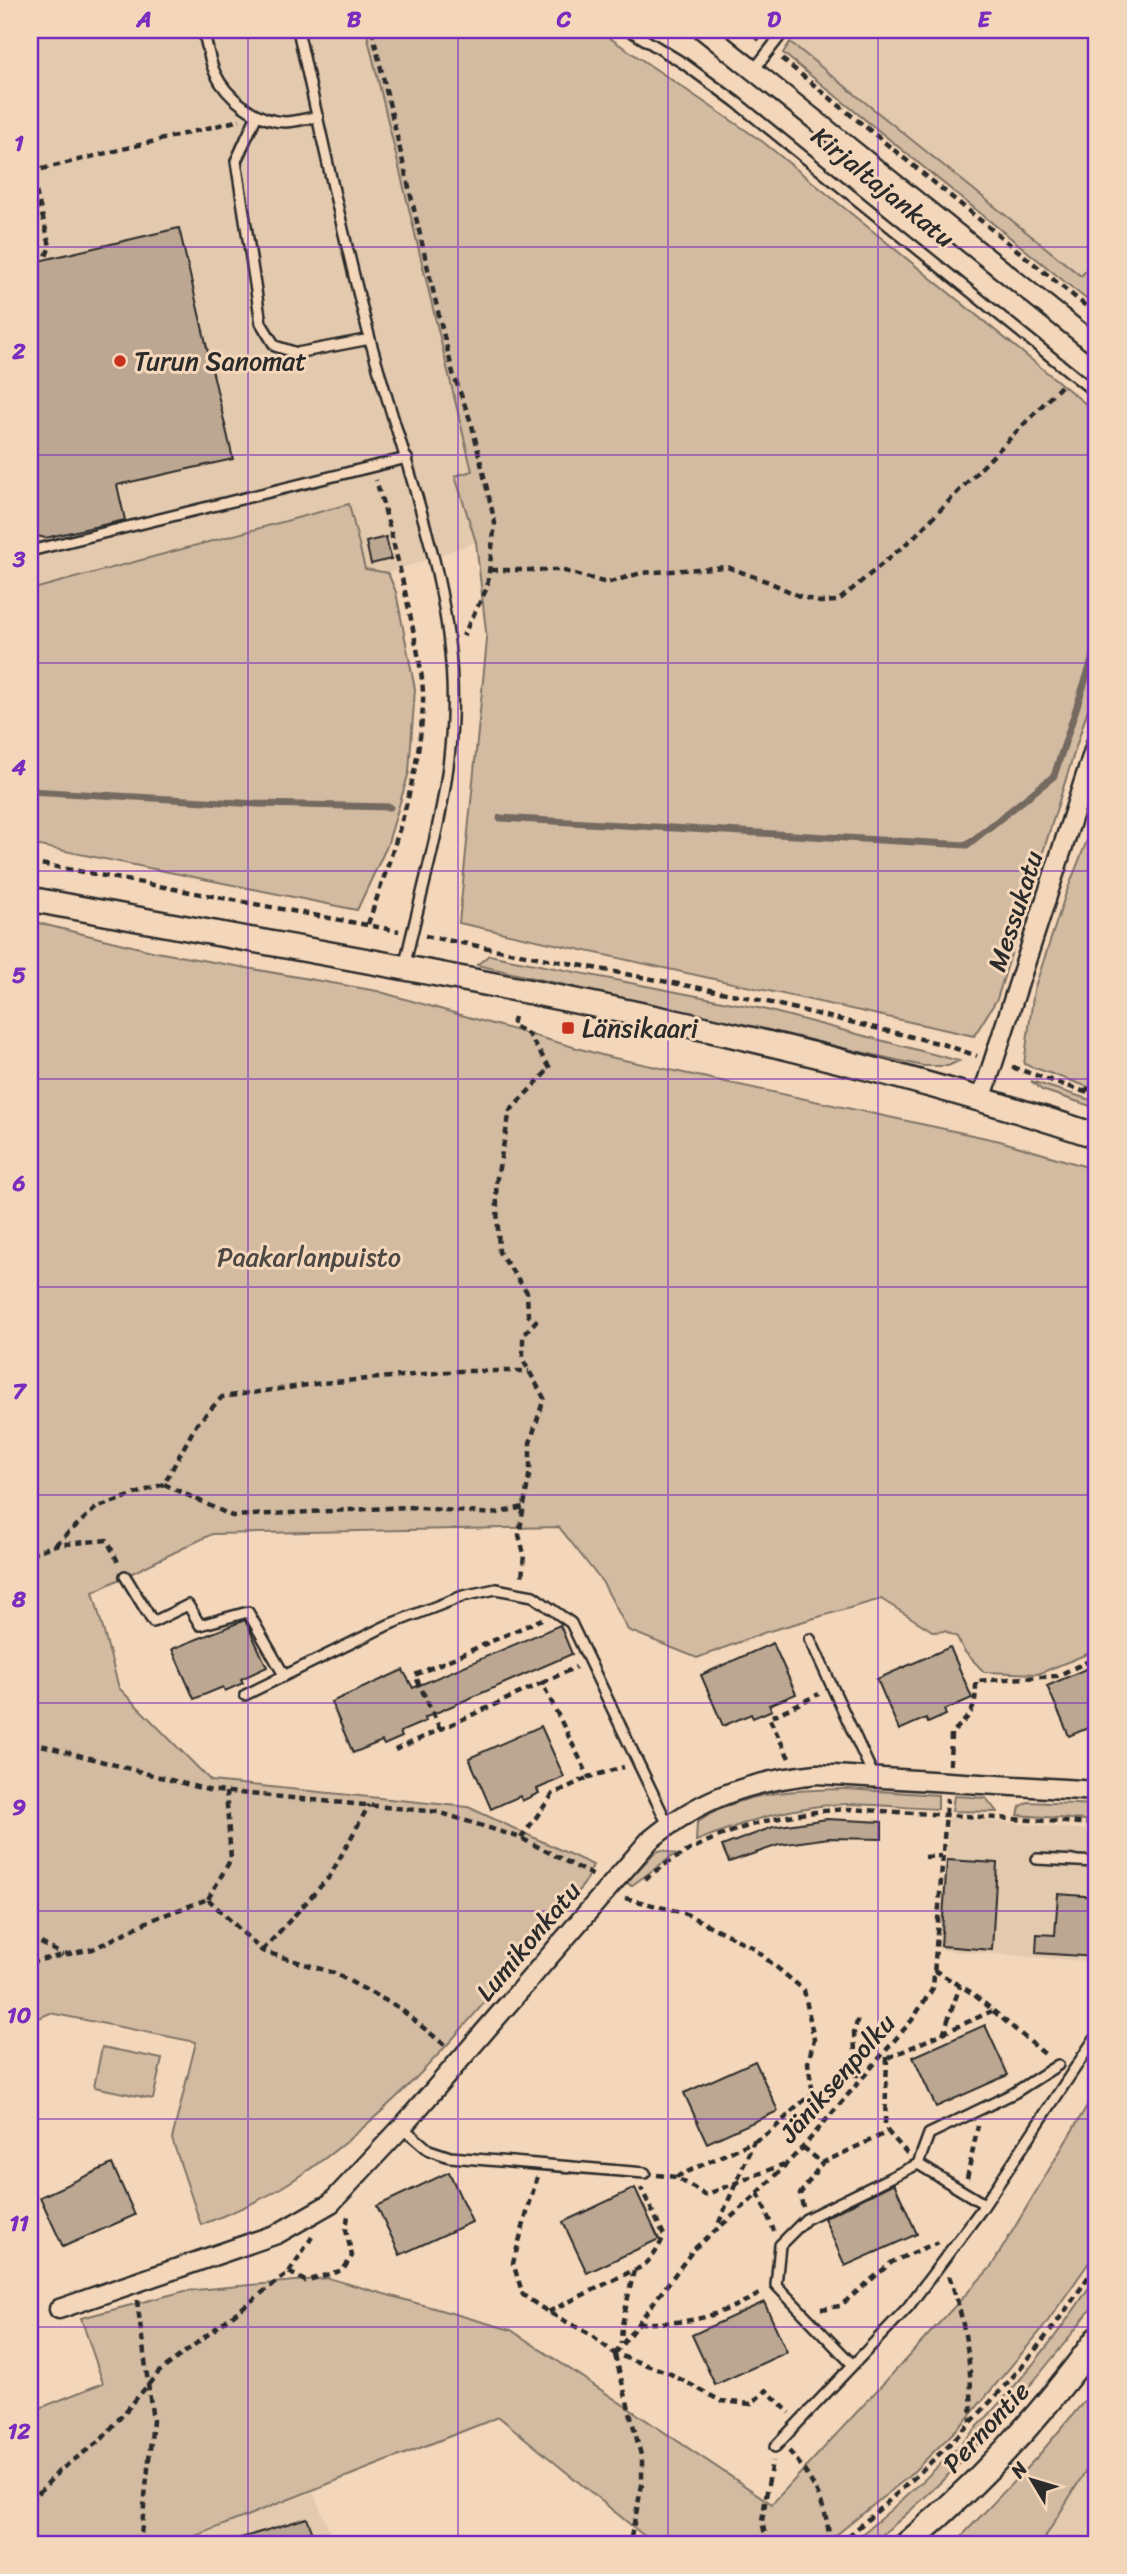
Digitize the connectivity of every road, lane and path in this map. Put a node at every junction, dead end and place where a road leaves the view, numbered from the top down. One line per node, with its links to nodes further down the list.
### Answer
1 (203, 30): 10 (lane)
2 (298, 30): 11 (lane)
3 (372, 30): 22 (path)
4 (629, 30): 17 (lane, Kirjaltajankatu)
5 (703, 30): 9 (street, Kirjaltajankatu)
6 (746, 30): 8 (path)
7 (785, 30): 8 (lane)
8 (770, 49): 9 (lane); 14 (path)
9 (753, 71): 16 (street, Kirjaltajankatu)
10 (257, 115): 11 (lane); 12 (path); 15 (lane)
11 (318, 117): 15 (lane)
12 (30, 171): 13 (path)
13 (45, 260)
14 (1097, 315)
15 (370, 339): 19 (lane)
16 (1097, 346)
17 (1073, 374): 18 (lane, Kirjaltajankatu); 22 (path)
18 (1097, 394)
19 (407, 458): 20 (lane); 23 (lane)
20 (373, 467): 21 (lane); 27 (path)
21 (30, 551)
22 (491, 570): 23 (path)
23 (451, 659): 28 (lane)
24 (1097, 741): 31 (street, Messukatu)
25 (30, 862): 27 (path)
26 (30, 899): 29 (street)
27 (368, 924): 28 (path)
28 (412, 933): 29 (lane); 31 (path)
29 (404, 970): 34 (street)
30 (514, 1017): 37 (path)
31 (994, 1061): 33 (path); 34 (street, Messukatu)
32 (1097, 1082): 33 (path)
33 (1084, 1092): 35 (path)
34 (982, 1097): 36 (street)
35 (1097, 1097)
36 (1097, 1136)
37 (530, 1371): 38 (path); 39 (path)
38 (164, 1484): 39 (path); 40 (path)
39 (524, 1507): 43 (path)
40 (55, 1545): 41 (path); 42 (path)
41 (30, 1554)
42 (125, 1576): 48 (lane)
43 (520, 1594): 44 (lane); 48 (lane)
44 (556, 1613): 47 (lane); 52 (path)
45 (810, 1639): 50 (lane)
46 (1097, 1657): 57 (path, Jäniksenpolku)
47 (589, 1660): 49 (path); 56 (lane)
48 (284, 1675): 51 (lane)
49 (542, 1683): 52 (path); 59 (path)
50 (832, 1688): 55 (path); 58 (lane)
51 (245, 1695)
52 (440, 1729): 54 (path)
53 (30, 1742): 61 (path)
54 (395, 1750)
55 (789, 1758)
56 (638, 1763): 59 (path); 65 (lane)
57 (950, 1772): 58 (street, Lumikonkatu); 60 (street, Lumikonkatu); 63 (path, Jäniksenpolku)
58 (873, 1775): 65 (street, Lumikonkatu)
59 (589, 1777): 66 (path)
60 (1097, 1791)
61 (226, 1792): 62 (path); 73 (path)
62 (369, 1805): 66 (path); 76 (path)
63 (946, 1814): 64 (path); 67 (path, Jäniksenpolku); 71 (path)
64 (1097, 1824)
65 (668, 1825): 72 (street, Lumikonkatu)
66 (521, 1838): 72 (path)
67 (942, 1856): 68 (path); 79 (path, Jäniksenpolku)
68 (925, 1857)
69 (1037, 1859): 70 (lane)
70 (1097, 1862)
71 (636, 1886)
72 (619, 1892): 74 (path); 87 (street, Lumikonkatu); 90 (path)
73 (208, 1899): 76 (path); 77 (path)
74 (615, 1904)
75 (30, 1937): 77 (path)
76 (262, 1951): 87 (path)
77 (64, 1955): 78 (path)
78 (30, 1962)
79 (934, 1970): 80 (path); 85 (path, Jäniksenpolku)
80 (960, 1986): 81 (path); 83 (path)
81 (992, 2011): 83 (path); 88 (path)
82 (859, 2015): 89 (path)
83 (943, 2035): 86 (path)
84 (1097, 2035): 107 (lane)
85 (883, 2053): 86 (path); 89 (path, Jäniksenpolku)
86 (888, 2058): 93 (path)
87 (461, 2059): 92 (street, Lumikonkatu)
88 (1058, 2065): 91 (lane)
89 (858, 2076): 90 (path); 95 (path, Jäniksenpolku)
90 (813, 2094): 94 (path)
91 (981, 2111): 99 (lane); 104 (path)
92 (402, 2127): 98 (lane); 106 (street, Lumikonkatu)
93 (888, 2132): 97 (path); 99 (path)
94 (754, 2141): 102 (path); 103 (path)
95 (803, 2147): 96 (path, Jäniksenpolku); 97 (path)
96 (788, 2162): 103 (path); 105 (path, Jäniksenpolku)
97 (822, 2163): 109 (path)
98 (541, 2164): 100 (lane); 120 (path)
99 (918, 2164): 104 (lane); 109 (lane)
100 (631, 2172): 101 (lane); 115 (path)
101 (645, 2173): 102 (path)
102 (676, 2177): 103 (path)
103 (738, 2183): 110 (path)
104 (964, 2192): 107 (lane)
105 (758, 2193): 110 (path, Jäniksenpolku); 111 (path)
106 (331, 2203): 116 (path); 117 (street, Lumikonkatu)
107 (984, 2204): 112 (lane)
108 (351, 2210): 116 (path)
109 (806, 2219): 111 (lane)
110 (715, 2231): 122 (path, Jäniksenpolku)
111 (780, 2245): 118 (lane)
112 (951, 2249): 113 (lane); 121 (path)
113 (942, 2260): 126 (lane); 129 (path)
114 (1097, 2263): 129 (path)
115 (634, 2270): 120 (path); 124 (path)
116 (289, 2272): 127 (path)
117 (134, 2281): 119 (street, Lumikonkatu); 127 (path)
118 (776, 2285): 121 (lane); 122 (path)
119 (59, 2309)
120 (548, 2312): 125 (path)
121 (800, 2312): 126 (lane)
122 (637, 2323): 124 (path, Jäniksenpolku)
123 (1097, 2339): 137 (street, Pernontie)
124 (621, 2345): 125 (path, Jäniksenpolku)
125 (615, 2354): 128 (path); 133 (path)
126 (852, 2364): 128 (lane)
127 (148, 2384): 131 (path); 132 (path)
128 (799, 2421): 130 (lane)
129 (971, 2423): 136 (path)
130 (777, 2444): 134 (path); 135 (path)
131 (30, 2502)
132 (140, 2544)
133 (633, 2544)
134 (767, 2544)
135 (829, 2544)
136 (839, 2544)
137 (907, 2544)

